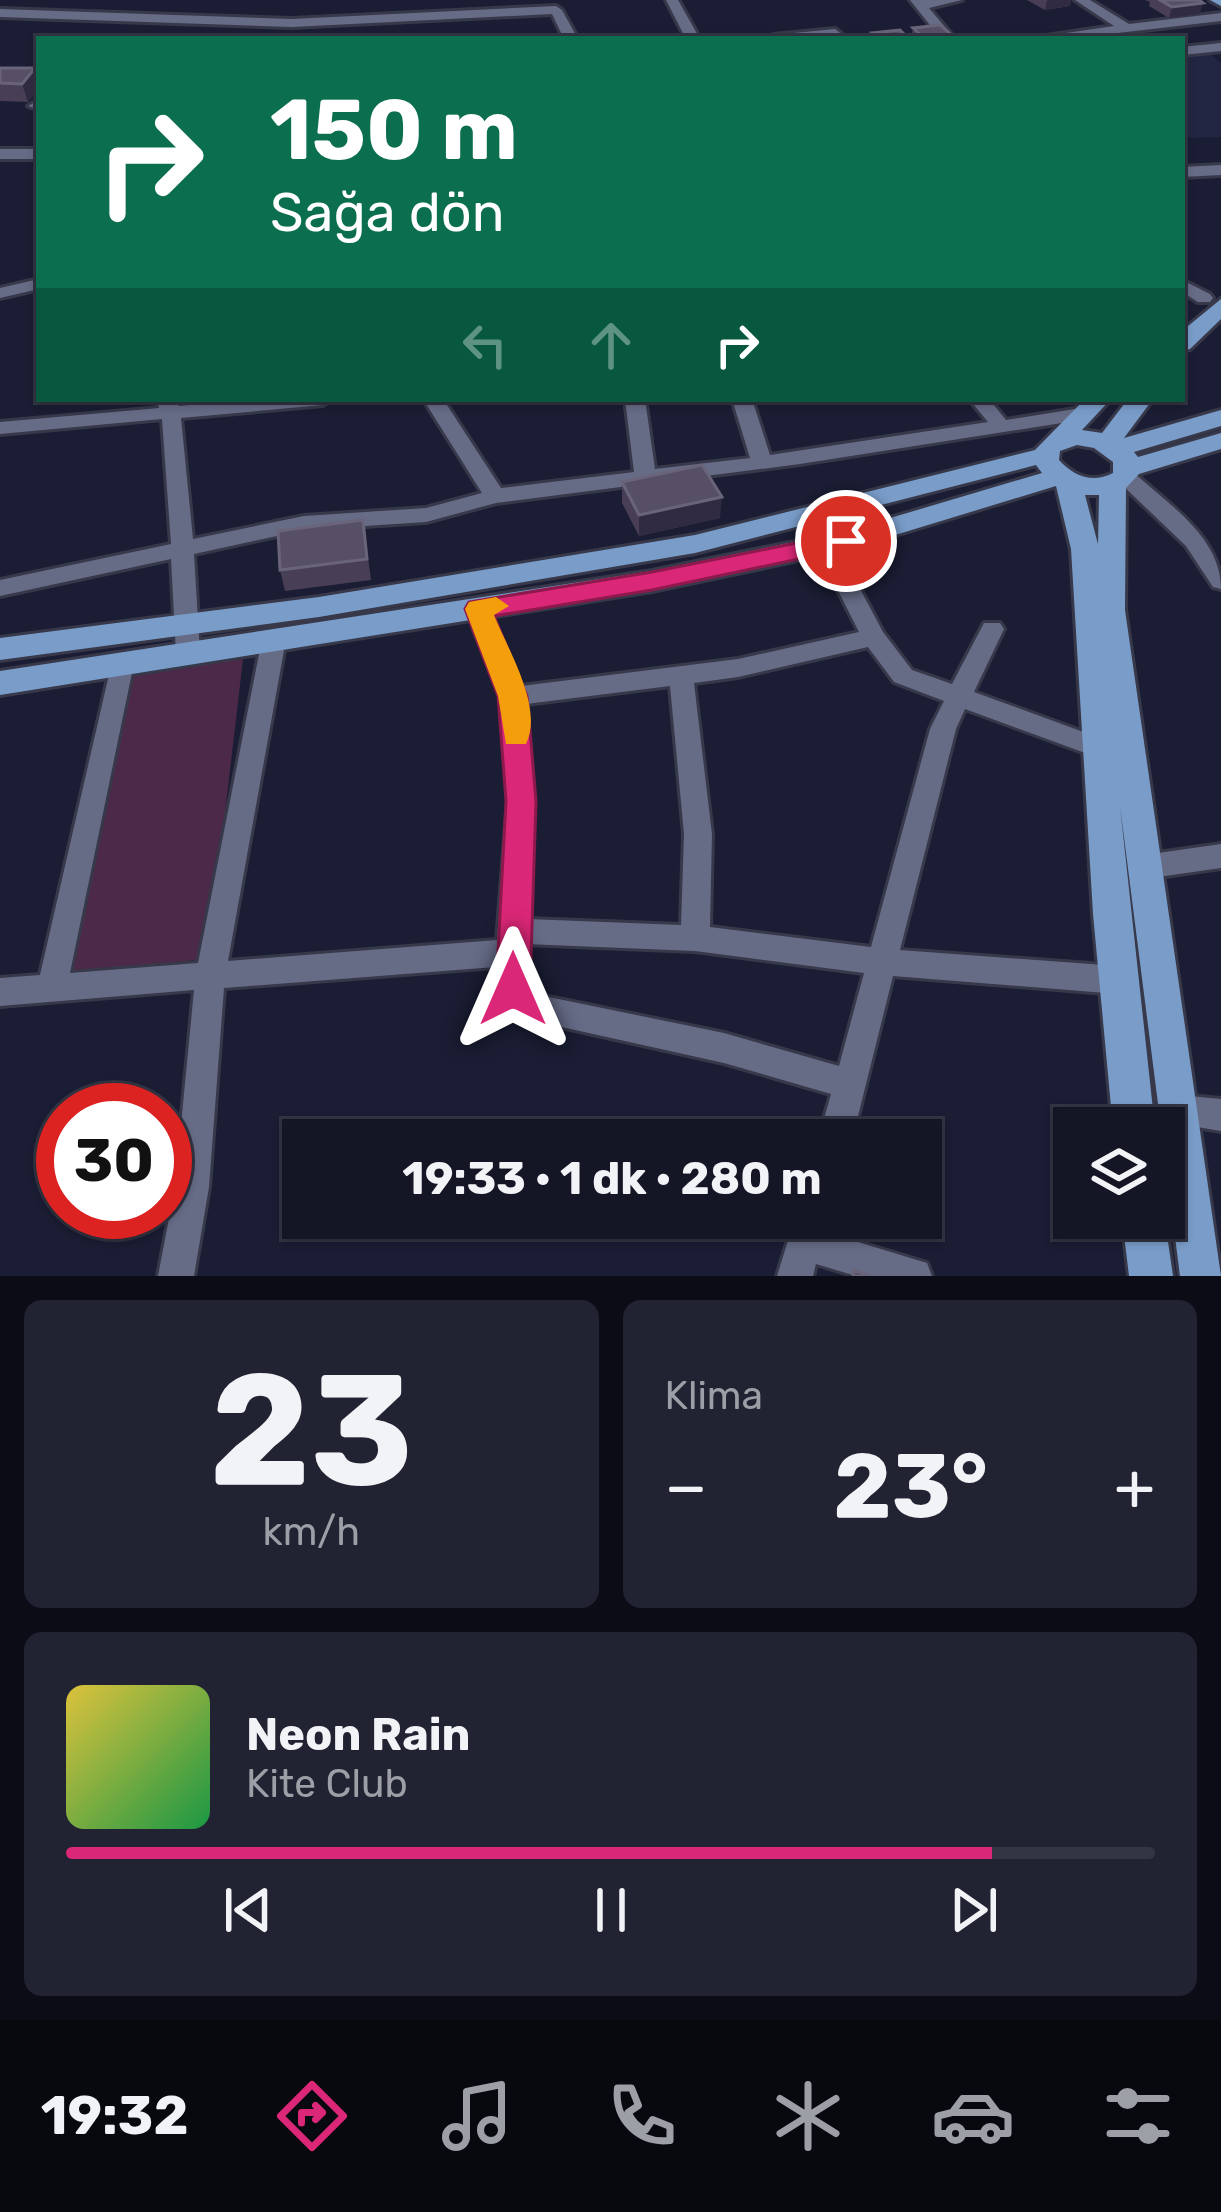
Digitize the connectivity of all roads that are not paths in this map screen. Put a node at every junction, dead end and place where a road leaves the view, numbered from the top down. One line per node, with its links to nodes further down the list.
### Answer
1 (303, 0): 9 (street)
2 (672, 0): 13 (street)
3 (956, 0): 5 (street)
4 (1081, 0): 10 (street)
5 (919, 2): 16 (street)
6 (535, 6): 9 (street); 12 (street)
7 (0, 13): 9 (street)
8 (1221, 16): 10 (street)
9 (292, 23): 11 (street)
10 (1128, 32): 17 (street)
11 (286, 36)
12 (569, 36)
13 (691, 36)
14 (804, 36): 15 (street)
15 (838, 36)
16 (946, 36)
17 (1073, 36)
18 (1221, 47): 19 (street)
19 (1185, 51)
20 (0, 154): 21 (street)
21 (33, 154)
22 (1221, 170): 23 (street)
23 (1185, 172)
24 (36, 285): 26 (street)
25 (1185, 286): 27 (street)
26 (0, 292)
27 (1215, 295): 28 (main road); 29 (main road)
28 (1185, 314)
29 (1185, 340)
30 (264, 402): 37 (street)
31 (435, 402): 45 (street)
32 (635, 402): 44 (street)
33 (743, 402): 41 (street)
34 (981, 402): 38 (street)
35 (1140, 402): 43 (main road)
36 (1093, 406): 38 (street); 42 (main road)
37 (168, 407): 39 (street); 49 (street)
38 (1001, 427): 41 (street)
39 (0, 428)
40 (1219, 436): 43 (main road)
41 (762, 463): 44 (street)
42 (1058, 463): 43 (main road); 43 (main road); 48 (main road); 55 (main road); 63 (main road)
43 (1118, 465): 47 (street); 65 (main road)
44 (645, 476): 45 (street)
45 (495, 496): 49 (street)
46 (1221, 538): 47 (street)
47 (1195, 541): 50 (street)
48 (826, 545): 52 (main road); 54 (street)
49 (182, 551): 51 (street); 55 (street)
50 (1221, 581)
51 (0, 588)
52 (478, 609): 56 (main road); 61 (street)
53 (992, 629): 62 (street)
54 (874, 637): 59 (street); 62 (street)
55 (186, 638): 56 (main road); 57 (main road); 58 (main road)
56 (274, 639): 69 (street)
57 (0, 649)
58 (122, 663): 60 (main road); 71 (street)
59 (681, 675): 61 (street); 66 (street)
60 (0, 683)
61 (513, 696): 67 (street)
62 (960, 697): 63 (street); 68 (street)
63 (1099, 748): 70 (main road)
64 (1221, 856): 65 (street)
65 (1144, 867): 75 (main road)
66 (695, 938): 67 (street); 68 (street)
67 (512, 941): 69 (street); 73 (street)
68 (884, 962): 70 (street); 73 (street)
69 (210, 976): 71 (street); 82 (street)
70 (1118, 980): 74 (main road)
71 (52, 988): 72 (street)
72 (0, 992)
73 (850, 1085): 78 (street)
74 (1132, 1107)
75 (1178, 1107)
76 (1185, 1112): 77 (street)
77 (1221, 1115)
78 (841, 1119)
79 (1185, 1154): 85 (main road)
80 (1146, 1239): 84 (main road)
81 (804, 1246): 83 (street)
82 (176, 1276)
83 (914, 1276)
84 (1150, 1276)
85 (1202, 1276)

